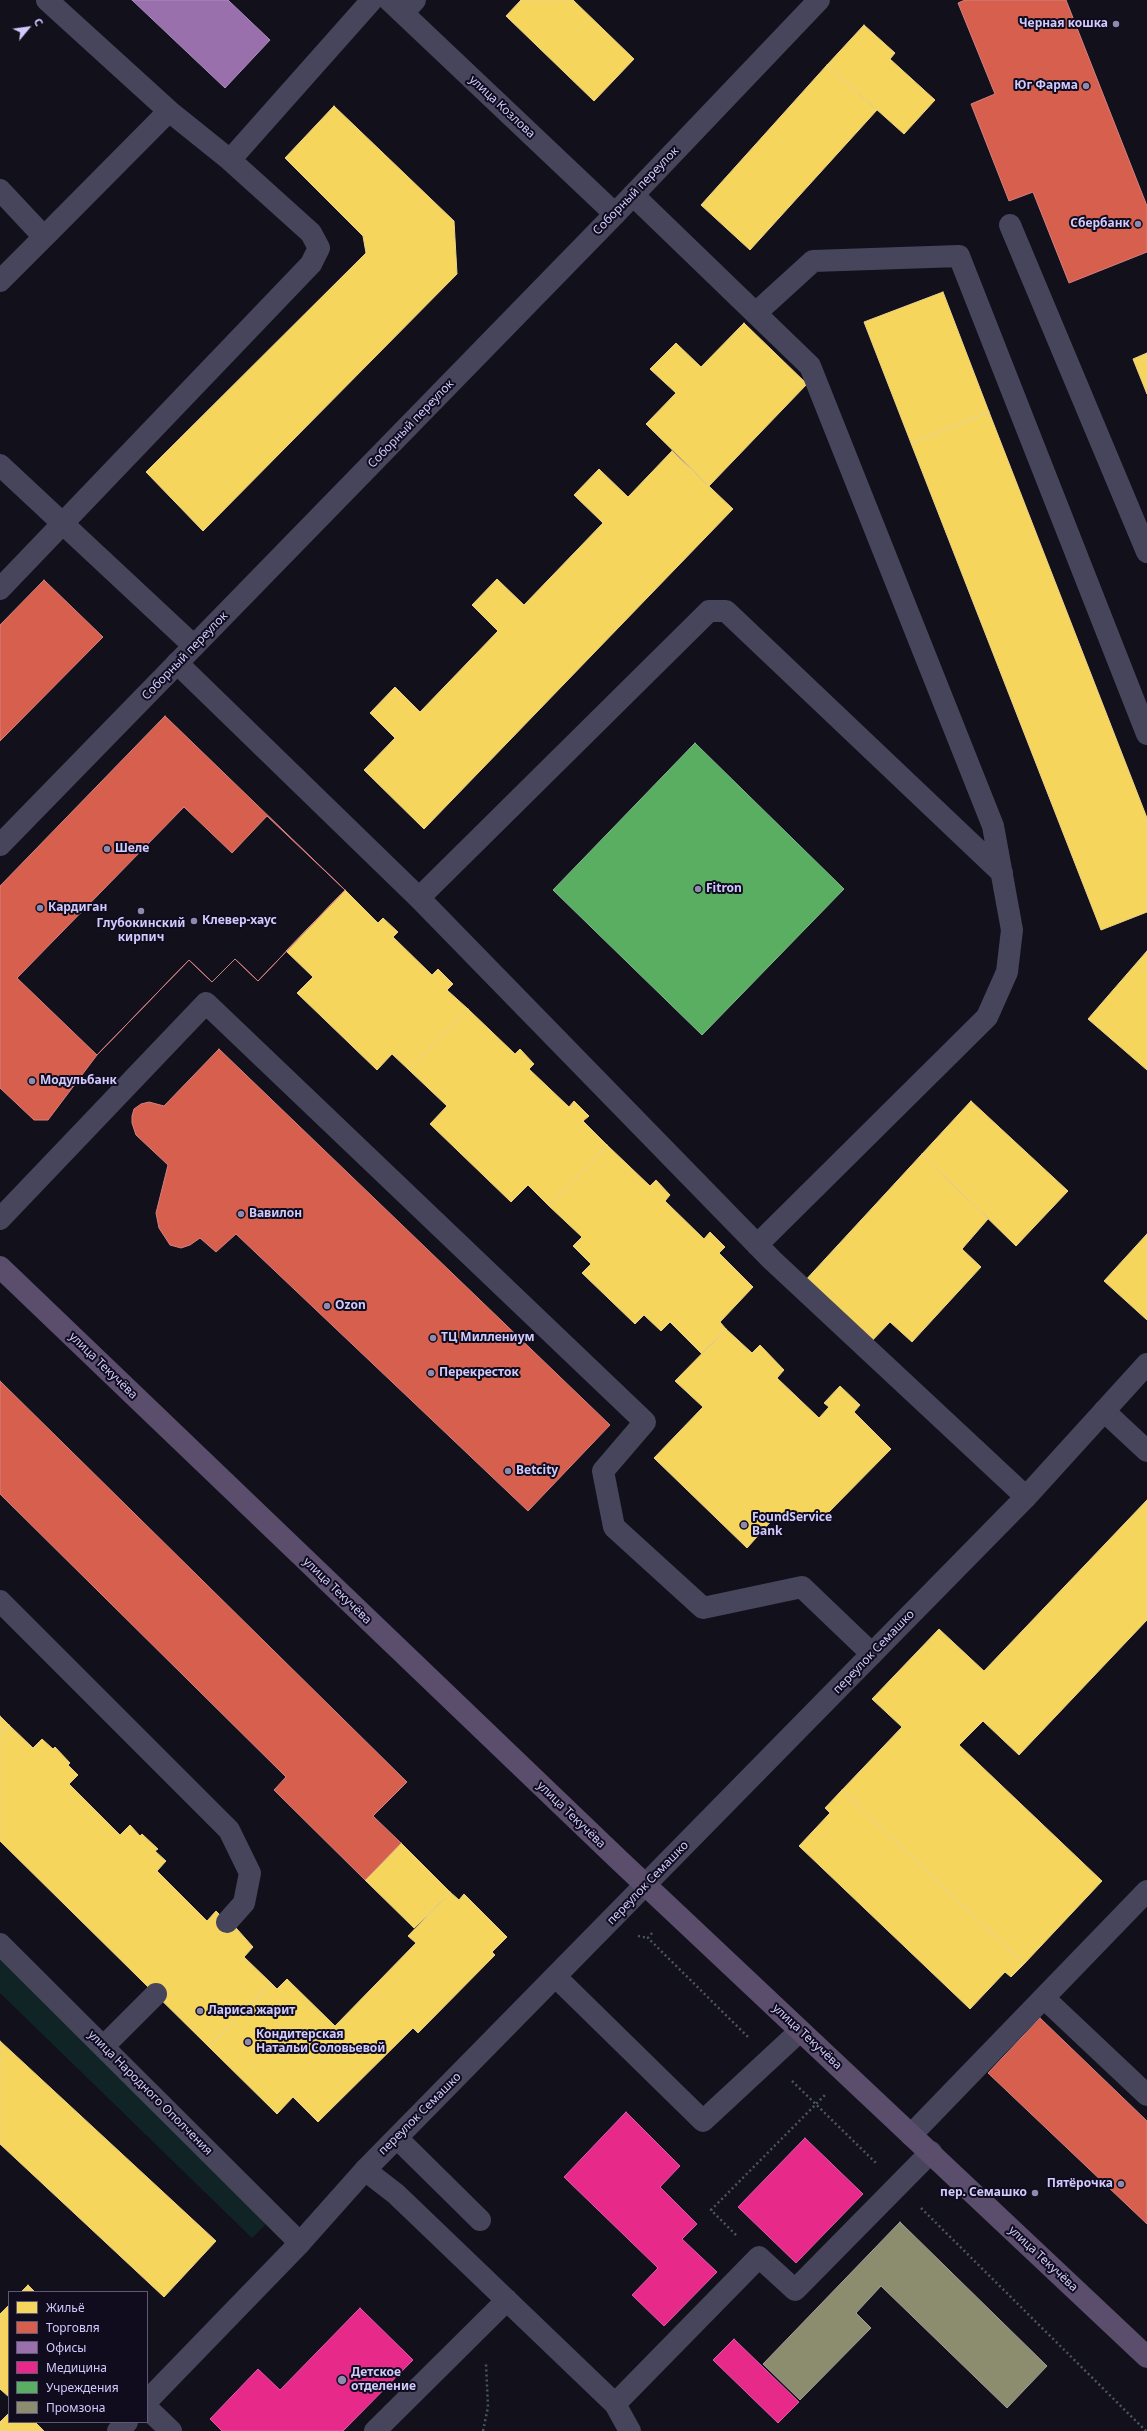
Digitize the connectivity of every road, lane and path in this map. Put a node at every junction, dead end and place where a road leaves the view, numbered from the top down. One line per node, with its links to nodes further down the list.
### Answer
1 (47, 0): 5 (street)
2 (372, 0): 6 (street)
3 (819, 0): 8 (street, Соборный переулок)
4 (402, 4): 9 (street, улица Козлова)
5 (169, 111): 6 (street); 11 (street)
6 (230, 160): 15 (street)
7 (0, 190): 11 (street)
8 (633, 195): 9 (street, Соборный переулок); 13 (street)
9 (615, 214): 18 (street, Соборный переулок)
10 (1010, 225): 16 (street)
11 (44, 237): 12 (street)
12 (0, 281)
13 (756, 312): 20 (street); 22 (street)
14 (0, 465): 15 (street)
15 (63, 524): 17 (street); 18 (street)
16 (1147, 552)
17 (0, 589)
18 (194, 646): 19 (street, Соборный переулок)
19 (177, 664): 21 (street, Соборный переулок); 23 (street)
20 (1147, 734)
21 (0, 845)
22 (1002, 873): 23 (street); 25 (street)
23 (419, 898): 25 (street)
24 (0, 1219): 32 (street)
25 (757, 1245): 30 (street)
26 (0, 1267): 33 (main road, улица Текучёва)
27 (1147, 1364): 28 (street, переулок Семашко)
28 (1104, 1411): 29 (street); 30 (street, переулок Семашко)
29 (1147, 1451)
30 (1026, 1497): 32 (street, переулок Семашко)
31 (0, 1601): 35 (street)
32 (872, 1654): 33 (street, переулок Семашко)
33 (646, 1885): 37 (street, переулок Семашко); 40 (main road, улица Текучёва)
34 (1147, 1891): 39 (street)
35 (227, 1922)
36 (0, 1944): 41 (street, улица Народного Ополчения)
37 (556, 1977): 40 (street); 45 (street, переулок Семашко)
38 (156, 1994): 41 (street)
39 (1044, 1998): 43 (street); 44 (street)
40 (800, 2031): 42 (main road, улица Текучёва)
41 (104, 2046): 49 (street, улица Народного Ополчения)
42 (846, 2074): 44 (main road, улица Текучёва); 50 (path)
43 (1147, 2095)
44 (911, 2135): 46 (main road, улица Текучёва)
45 (397, 2138): 47 (street, переулок Семашко); 48 (street)
46 (931, 2152): 50 (street); 53 (main road, улица Текучёва)
47 (365, 2170): 49 (street, переулок Семашко); 51 (street)
48 (480, 2220)
49 (300, 2243): 54 (street, переулок Семашко)
50 (759, 2257): 55 (street)
51 (507, 2300): 52 (street); 55 (street)
52 (475, 2331): 60 (street); 61 (path)
53 (1147, 2357)
54 (148, 2400)
55 (615, 2404): 62 (street)
56 (148, 2409): 59 (street)
57 (126, 2423): 58 (street)
58 (118, 2431)
59 (171, 2431)
60 (375, 2431)
61 (482, 2431)
62 (630, 2431)

